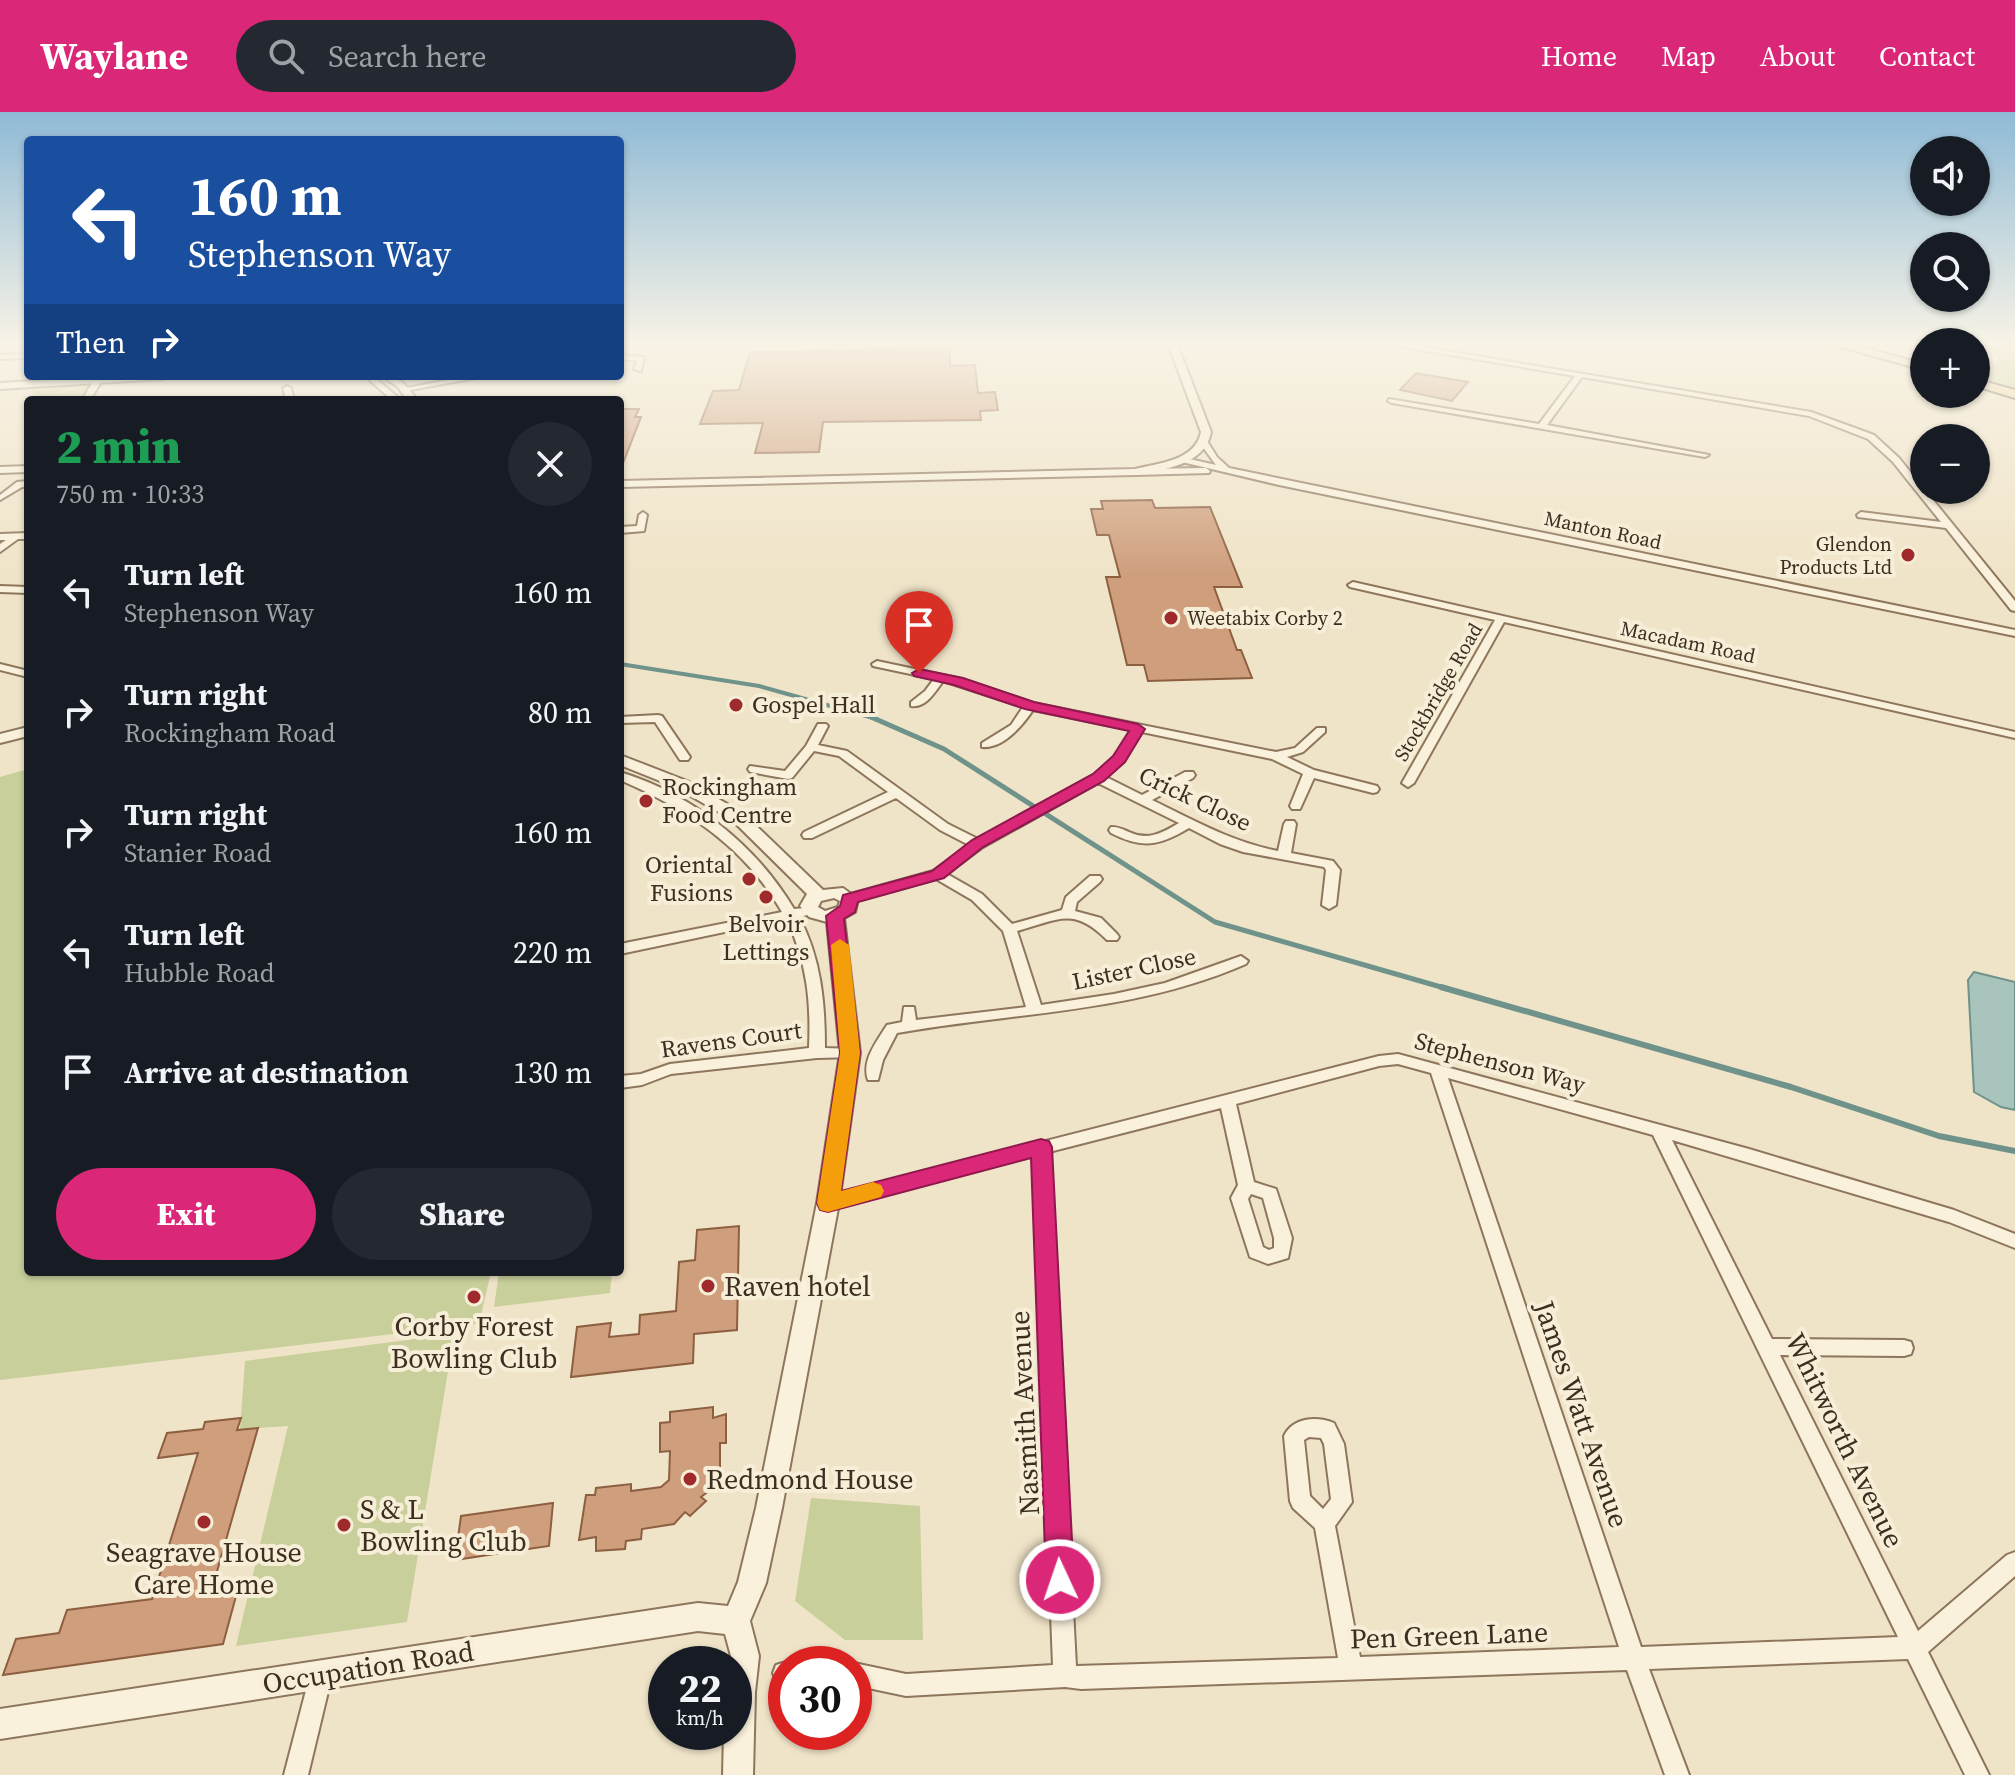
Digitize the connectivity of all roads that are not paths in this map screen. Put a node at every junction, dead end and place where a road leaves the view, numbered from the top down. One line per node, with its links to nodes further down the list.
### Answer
1 (1203, 419): 6 (street)
2 (1498, 419): 5 (street)
3 (1548, 419): 5 (street)
4 (1824, 419): 18 (street)
5 (1542, 426): 7 (street)
6 (1204, 443): 8 (street); 12 (street)
7 (1705, 455)
8 (1185, 460): 11 (street); 12 (street, Manton Road)
9 (24, 469): 10 (street)
10 (0, 470)
11 (1135, 472): 12 (street); 14 (street)
12 (1230, 472): 29 (street, Manton Road)
13 (24, 483): 15 (street)
14 (624, 484)
15 (1, 498)
16 (643, 515): 19 (street)
17 (1861, 515): 18 (street)
18 (1947, 525): 27 (street)
19 (624, 530)
20 (16, 536): 21 (street); 22 (street); 23 (street)
21 (24, 536)
22 (0, 537)
23 (0, 549)
24 (1353, 585): 28 (street, Macadam Road)
25 (0, 589): 26 (street)
26 (24, 590)
27 (2015, 608)
28 (1501, 618): 41 (street, Macadam Road); 53 (street, Stockbridge Road)
29 (2015, 633)
30 (877, 664): 33 (street)
31 (0, 667): 32 (street)
32 (24, 673)
33 (940, 678): 34 (street); 35 (street)
34 (915, 704)
35 (1030, 706): 38 (street); 43 (street)
36 (624, 720): 46 (street)
37 (822, 726): 44 (street)
38 (1138, 729): 45 (street); 52 (street)
39 (1321, 730): 45 (street)
40 (24, 732): 42 (street)
41 (2015, 735)
42 (0, 739)
43 (986, 745)
44 (811, 747): 48 (street); 55 (street)
45 (1276, 756): 49 (street)
46 (684, 757)
47 (624, 762): 60 (street)
48 (754, 769)
49 (1310, 773): 54 (street); 57 (street)
50 (1189, 775): 56 (street)
51 (624, 778): 63 (street)
52 (1098, 778): 56 (street, Crick Close); 64 (street)
53 (1408, 783)
54 (1373, 789)
55 (896, 793): 62 (street); 64 (street)
56 (1142, 800): 58 (street, Crick Close)
57 (1296, 806)
58 (1190, 822): 61 (street); 65 (street, Crick Close)
59 (1290, 824): 65 (street)
60 (749, 827): 63 (street); 69 (street)
61 (1115, 830)
62 (808, 835)
63 (727, 836): 69 (street)
64 (978, 844): 66 (street)
65 (1284, 855): 68 (street, Crick Close)
66 (938, 874): 70 (street); 72 (street)
67 (1095, 879): 71 (street)
68 (1329, 905)
69 (807, 907): 70 (street); 70 (street); 74 (street); 77 (street)
70 (842, 907): 78 (street)
71 (1068, 913): 72 (street); 73 (street)
72 (1009, 929): 76 (street)
73 (1112, 937)
74 (624, 948)
75 (1241, 961): 76 (street, Lister Close)
76 (1035, 1011): 80 (street, Lister Close)
77 (817, 1053): 78 (street, Ravens Court); 81 (street, Ravens Court)
78 (850, 1053): 86 (street)
79 (1437, 1069): 82 (street, Stephenson Way); 83 (street, Stephenson Way); 94 (street, James Watt Avenue)
80 (873, 1076)
81 (624, 1081)
82 (1227, 1100): 84 (street, Stephenson Way); 85 (street)
83 (1660, 1132): 87 (street, Stephenson Way); 88 (street, Whitworth Avenue)
84 (1041, 1147): 86 (street, Stephenson Way); 97 (street, Nasmith Avenue)
85 (1247, 1186)
86 (828, 1203): 92 (street)
87 (2015, 1241)
88 (1768, 1347): 89 (street); 93 (street, Whitworth Avenue)
89 (1904, 1348)
90 (1324, 1523): 95 (street)
91 (2015, 1562): 93 (street)
92 (736, 1621): 96 (street, Occupation Road); 101 (street)
93 (1915, 1648): 94 (street, Pen Green Lane); 103 (street, Whitworth Avenue)
94 (1634, 1658): 95 (street, Pen Green Lane); 102 (street, James Watt Avenue)
95 (1351, 1669): 97 (street, Pen Green Lane)
96 (321, 1675): 99 (street, Occupation Road); 100 (street)
97 (1065, 1676): 98 (street, Pen Green Lane)
98 (872, 1678)
99 (0, 1724)
100 (296, 1775)
101 (738, 1775)
102 (1677, 1775)
103 (1977, 1775)

